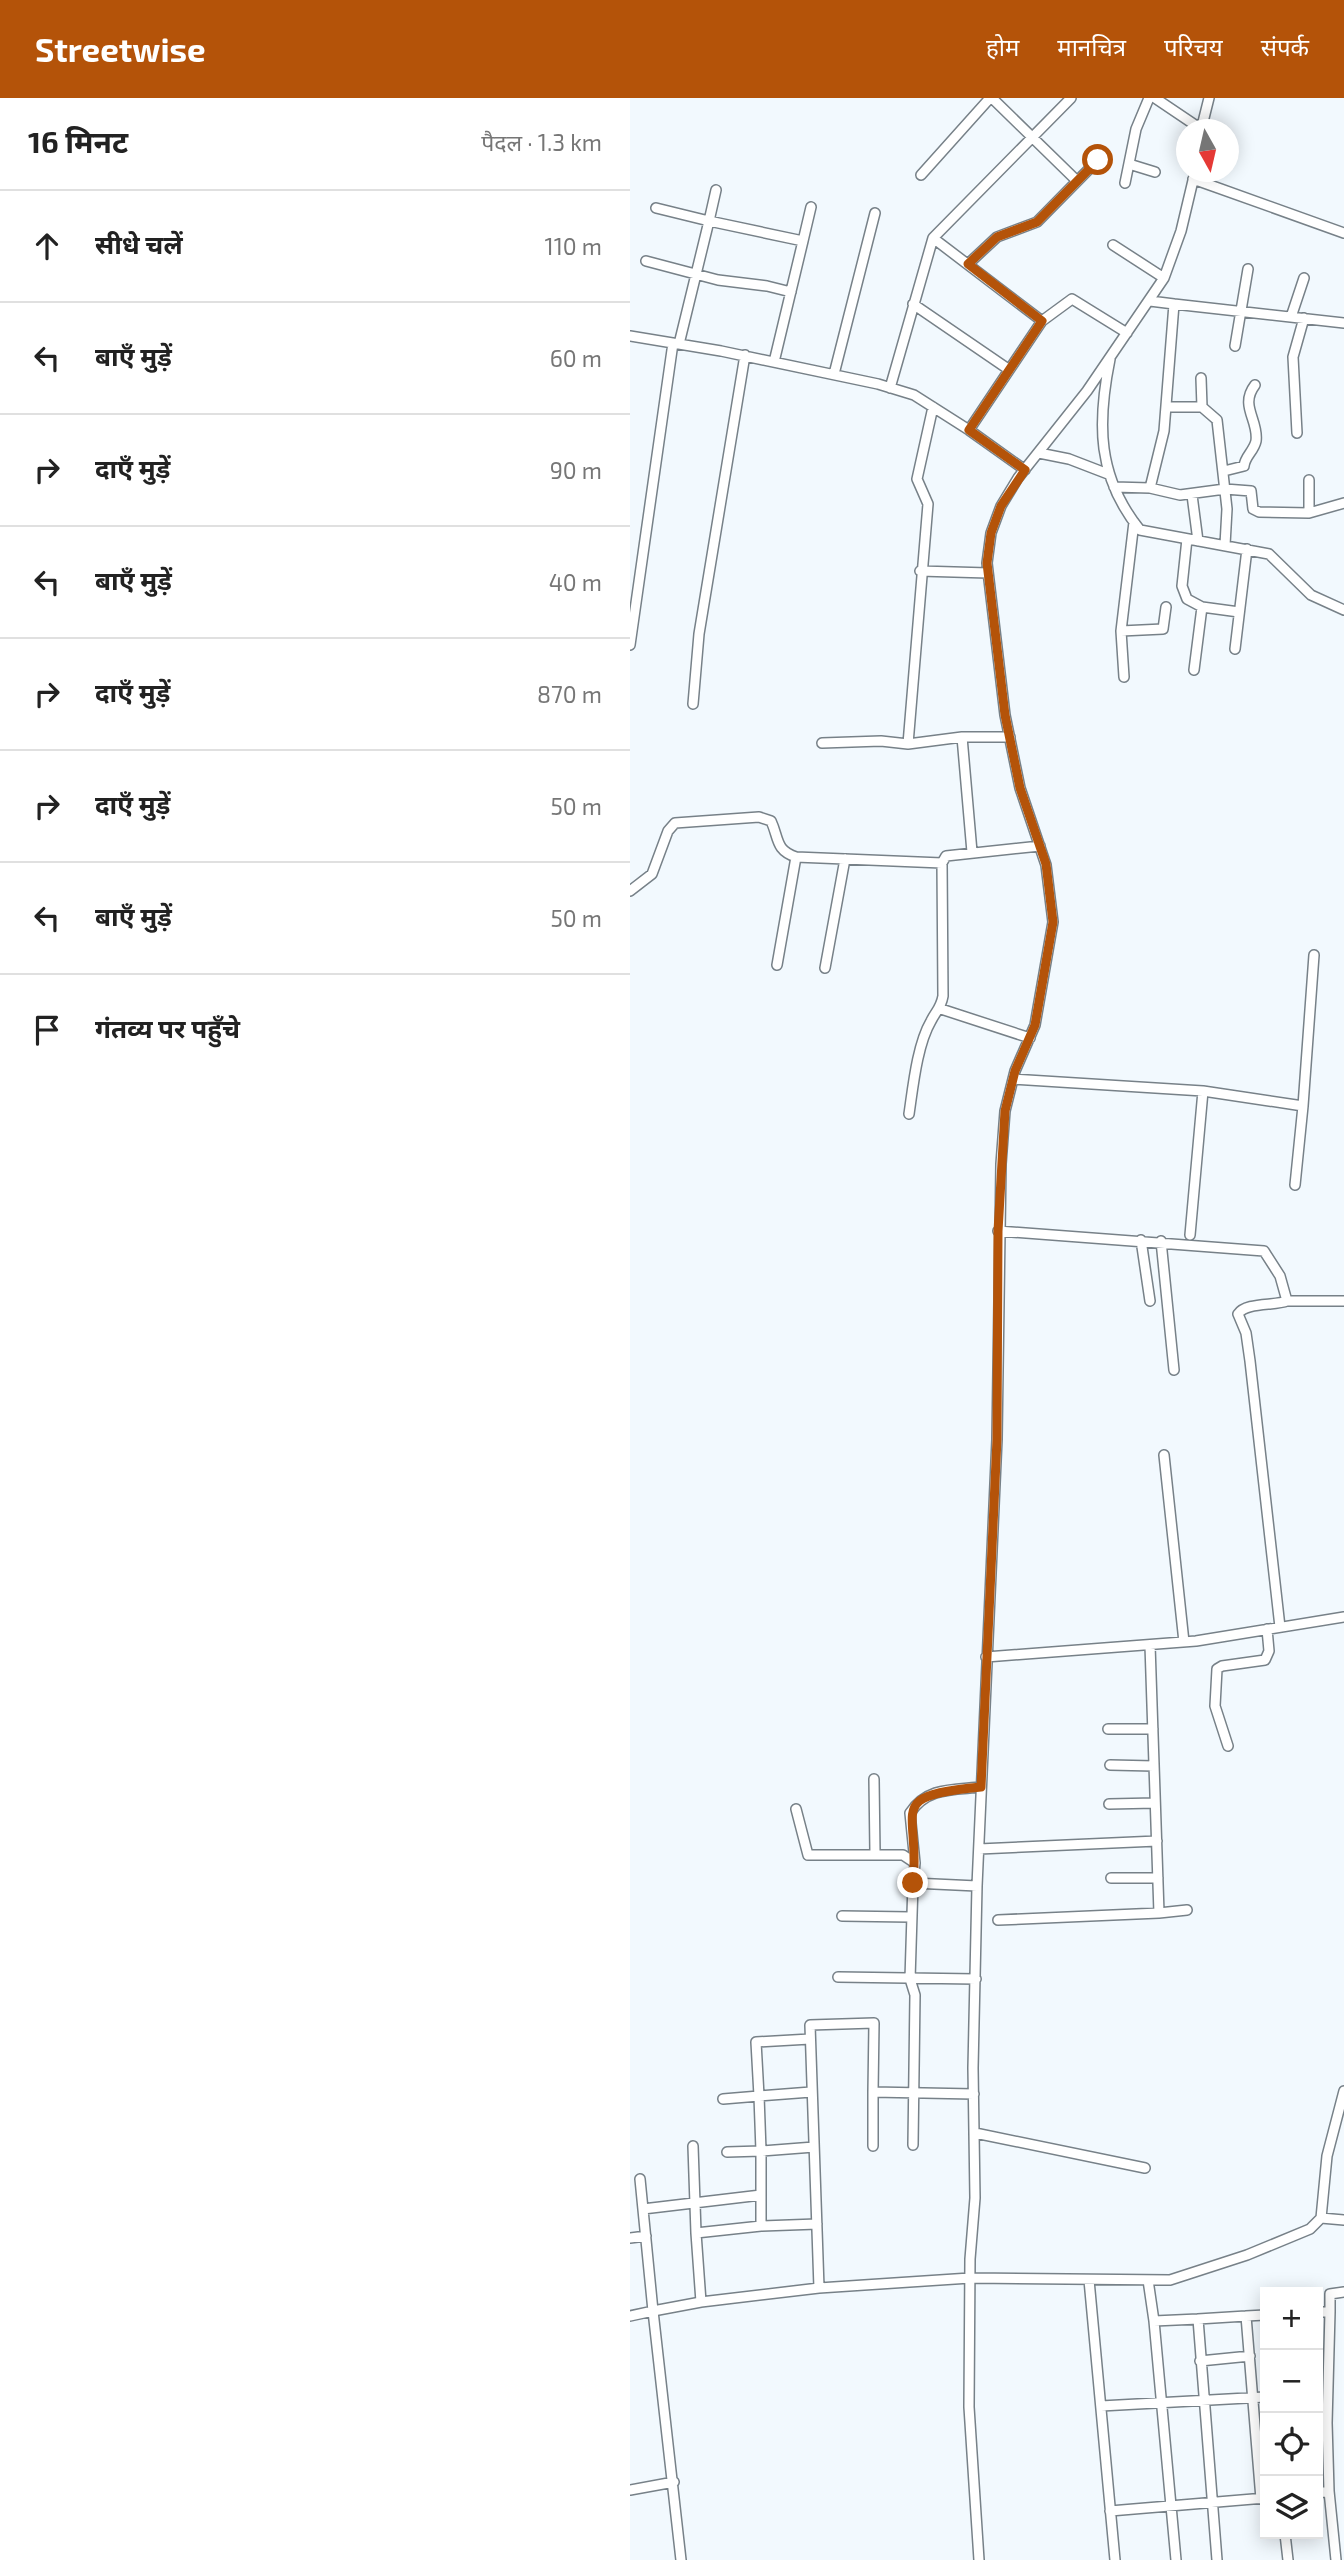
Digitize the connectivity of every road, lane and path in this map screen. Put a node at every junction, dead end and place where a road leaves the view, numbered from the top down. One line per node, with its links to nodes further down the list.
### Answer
1 (991, 98): 8 (street); 12 (street)
2 (1071, 98): 8 (street)
3 (1149, 98): 10 (street)
4 (1155, 98): 6 (street)
5 (1209, 98): 7 (street)
6 (1186, 119)
7 (1204, 119)
8 (1032, 138): 13 (street); 23 (street)
9 (1098, 160): 13 (street)
10 (1129, 164): 11 (street); 16 (street)
11 (1155, 172)
12 (920, 175)
13 (1076, 180): 27 (street)
14 (1192, 182): 30 (street)
15 (1212, 182): 22 (street)
16 (1125, 183)
17 (716, 190): 21 (street)
18 (811, 207): 24 (street)
19 (656, 208): 21 (street)
20 (876, 213): 49 (street)
21 (709, 221): 24 (street); 29 (street)
22 (1344, 233)
23 (933, 238): 27 (street); 34 (street)
24 (803, 241): 32 (street)
25 (1114, 245): 30 (street)
26 (646, 261): 29 (street)
27 (968, 264): 39 (street)
28 (1248, 270): 36 (street)
29 (696, 274): 32 (street); 43 (street)
30 (1164, 278): 33 (street)
31 (1304, 278): 37 (street)
32 (791, 292): 47 (street)
33 (1150, 301): 35 (street); 41 (street)
34 (912, 304): 48 (street); 52 (street)
35 (1174, 304): 36 (street); 54 (street)
36 (1239, 312): 37 (street); 44 (street)
37 (1291, 317): 38 (street)
38 (1304, 318): 40 (street); 57 (street)
39 (1042, 321): 41 (street); 48 (street)
40 (1344, 323)
41 (1127, 333): 46 (street)
42 (630, 336): 43 (street)
43 (676, 343): 45 (street); 81 (street)
44 (1235, 346)
45 (745, 355): 47 (street); 85 (street)
46 (1111, 356): 58 (street); 61 (street)
47 (774, 362): 49 (street)
48 (1008, 369): 56 (street)
49 (834, 374): 52 (street)
50 (1201, 378): 55 (street)
51 (1255, 385): 60 (street)
52 (890, 388): 53 (street)
53 (933, 407): 56 (street); 74 (street)
54 (1166, 407): 55 (street); 64 (street)
55 (1202, 407): 60 (street)
56 (969, 430): 59 (street)
57 (1297, 433)
58 (1039, 453): 59 (street); 61 (street)
59 (1025, 470): 75 (street)
60 (1224, 471): 65 (street)
61 (1108, 474): 63 (street)
62 (1309, 480): 68 (street)
63 (1114, 487): 64 (street); 69 (street)
64 (1150, 488): 66 (street)
65 (1225, 489): 66 (street); 68 (street); 72 (street)
66 (1192, 495): 71 (street)
67 (1344, 503): 68 (street)
68 (1309, 513)
69 (1134, 523): 70 (street); 80 (street)
70 (1187, 539): 71 (street); 77 (street)
71 (1198, 541): 72 (street)
72 (1226, 545): 73 (street)
73 (1247, 549): 78 (street); 79 (street)
74 (920, 571): 75 (street); 89 (street)
75 (988, 573): 87 (street)
76 (1166, 607): 80 (street)
77 (1202, 607): 79 (street); 83 (street)
78 (1344, 610)
79 (1239, 612): 82 (street)
80 (1121, 631): 84 (street)
81 (630, 645)
82 (1235, 649)
83 (1194, 670)
84 (1124, 677)
85 (693, 704)
86 (962, 737): 87 (street); 89 (street); 91 (street)
87 (1010, 737): 90 (street)
88 (822, 743): 89 (street)
89 (908, 744)
90 (1040, 846): 91 (street); 100 (street)
91 (972, 852): 94 (street)
92 (796, 857): 93 (street); 95 (street); 97 (street)
93 (845, 859): 94 (street); 98 (street)
94 (942, 863): 99 (street)
95 (630, 891)
96 (1314, 955): 103 (street)
97 (777, 965)
98 (825, 968)
99 (940, 1009): 100 (street); 104 (street)
100 (1030, 1038): 101 (street)
101 (1013, 1079): 102 (street); 106 (street)
102 (1203, 1091): 103 (street); 107 (street)
103 (1303, 1106): 105 (street)
104 (909, 1114)
105 (1296, 1185)
106 (998, 1231): 108 (street); 120 (street)
107 (1190, 1236)
108 (1141, 1240): 109 (street); 111 (street)
109 (1161, 1241): 110 (street); 113 (street)
110 (1287, 1300): 112 (street); 116 (street)
111 (1150, 1301)
112 (1344, 1301)
113 (1174, 1370)
114 (1164, 1455): 118 (street)
115 (1344, 1617): 116 (street)
116 (1280, 1627): 117 (street)
117 (1267, 1629): 118 (street); 123 (street)
118 (1184, 1642): 119 (street)
119 (1150, 1645): 120 (street); 122 (street)
120 (986, 1657): 127 (street)
121 (1108, 1729): 122 (street)
122 (1153, 1729): 125 (street)
123 (1228, 1746)
124 (1110, 1766): 125 (street)
125 (1154, 1766): 128 (street)
126 (874, 1779): 133 (street)
127 (981, 1787): 132 (street); 134 (street)
128 (1155, 1803): 129 (street); 131 (street)
129 (1110, 1804)
130 (796, 1809): 133 (street)
131 (1157, 1841): 132 (street); 136 (street)
132 (979, 1849): 138 (street)
133 (875, 1853): 134 (street)
134 (915, 1863): 137 (street)
135 (1111, 1878): 136 (street)
136 (1158, 1878): 140 (street)
137 (913, 1883): 138 (street); 142 (street)
138 (977, 1886): 146 (street)
139 (1187, 1910): 140 (street)
140 (1159, 1913): 143 (street)
141 (842, 1916): 142 (street)
142 (910, 1917): 145 (street)
143 (998, 1920)
144 (838, 1977): 145 (street)
145 (910, 1979): 146 (street); 151 (street)
146 (976, 1979): 152 (street)
147 (810, 2039): 149 (street); 150 (street); 153 (street)
148 (1344, 2091): 167 (street)
149 (811, 2092): 153 (street); 159 (street)
150 (873, 2092): 151 (street); 158 (street)
151 (914, 2092): 152 (street); 156 (street)
152 (974, 2094): 155 (street)
153 (759, 2096): 154 (street); 160 (street)
154 (723, 2099)
155 (975, 2133): 162 (street); 174 (street)
156 (913, 2145)
157 (693, 2146): 165 (street)
158 (873, 2146)
159 (814, 2147): 160 (street); 169 (street)
160 (761, 2151): 161 (street); 164 (street)
161 (727, 2152)
162 (1145, 2168)
163 (640, 2179): 166 (street)
164 (761, 2194): 165 (street); 170 (street)
165 (695, 2203): 166 (street); 171 (street)
166 (643, 2209): 172 (street)
167 (1321, 2218): 168 (street); 176 (street)
168 (1344, 2220)
169 (817, 2224): 170 (street); 177 (street)
170 (761, 2227): 171 (street)
171 (695, 2233): 179 (street)
172 (646, 2236): 173 (street); 180 (street)
173 (630, 2238)
174 (970, 2278): 175 (street); 177 (street); 206 (street)
175 (1089, 2280): 176 (street); 194 (street)
176 (1148, 2280): 187 (street)
177 (820, 2288): 179 (street)
178 (1344, 2292): 182 (street)
179 (701, 2302): 180 (street)
180 (653, 2311): 184 (street); 196 (street)
181 (1323, 2312): 182 (street)
182 (1330, 2312): 198 (street)
183 (1260, 2315): 185 (street)
184 (630, 2316)
185 (1246, 2316): 186 (street); 188 (street)
186 (1198, 2319): 187 (street); 189 (street)
187 (1154, 2321): 193 (street)
188 (1250, 2356): 189 (street); 191 (street)
189 (1200, 2361): 192 (street)
190 (1260, 2397): 191 (street)
191 (1253, 2398): 192 (street); 195 (street)
192 (1204, 2401): 193 (street); 201 (street)
193 (1160, 2403): 194 (street); 202 (street)
194 (1101, 2406): 203 (street)
195 (1261, 2476)
196 (674, 2482): 197 (street); 205 (street)
197 (630, 2490)
198 (1329, 2491): 199 (street); 211 (street)
199 (1323, 2492)
200 (1260, 2498): 201 (street)
201 (1212, 2503): 202 (street); 209 (street)
202 (1171, 2507): 203 (street); 208 (street)
203 (1111, 2511): 207 (street)
204 (1286, 2539): 210 (street)
205 (681, 2560)
206 (979, 2560)
207 (1115, 2560)
208 (1175, 2560)
209 (1217, 2560)
210 (1288, 2560)
211 (1336, 2560)

